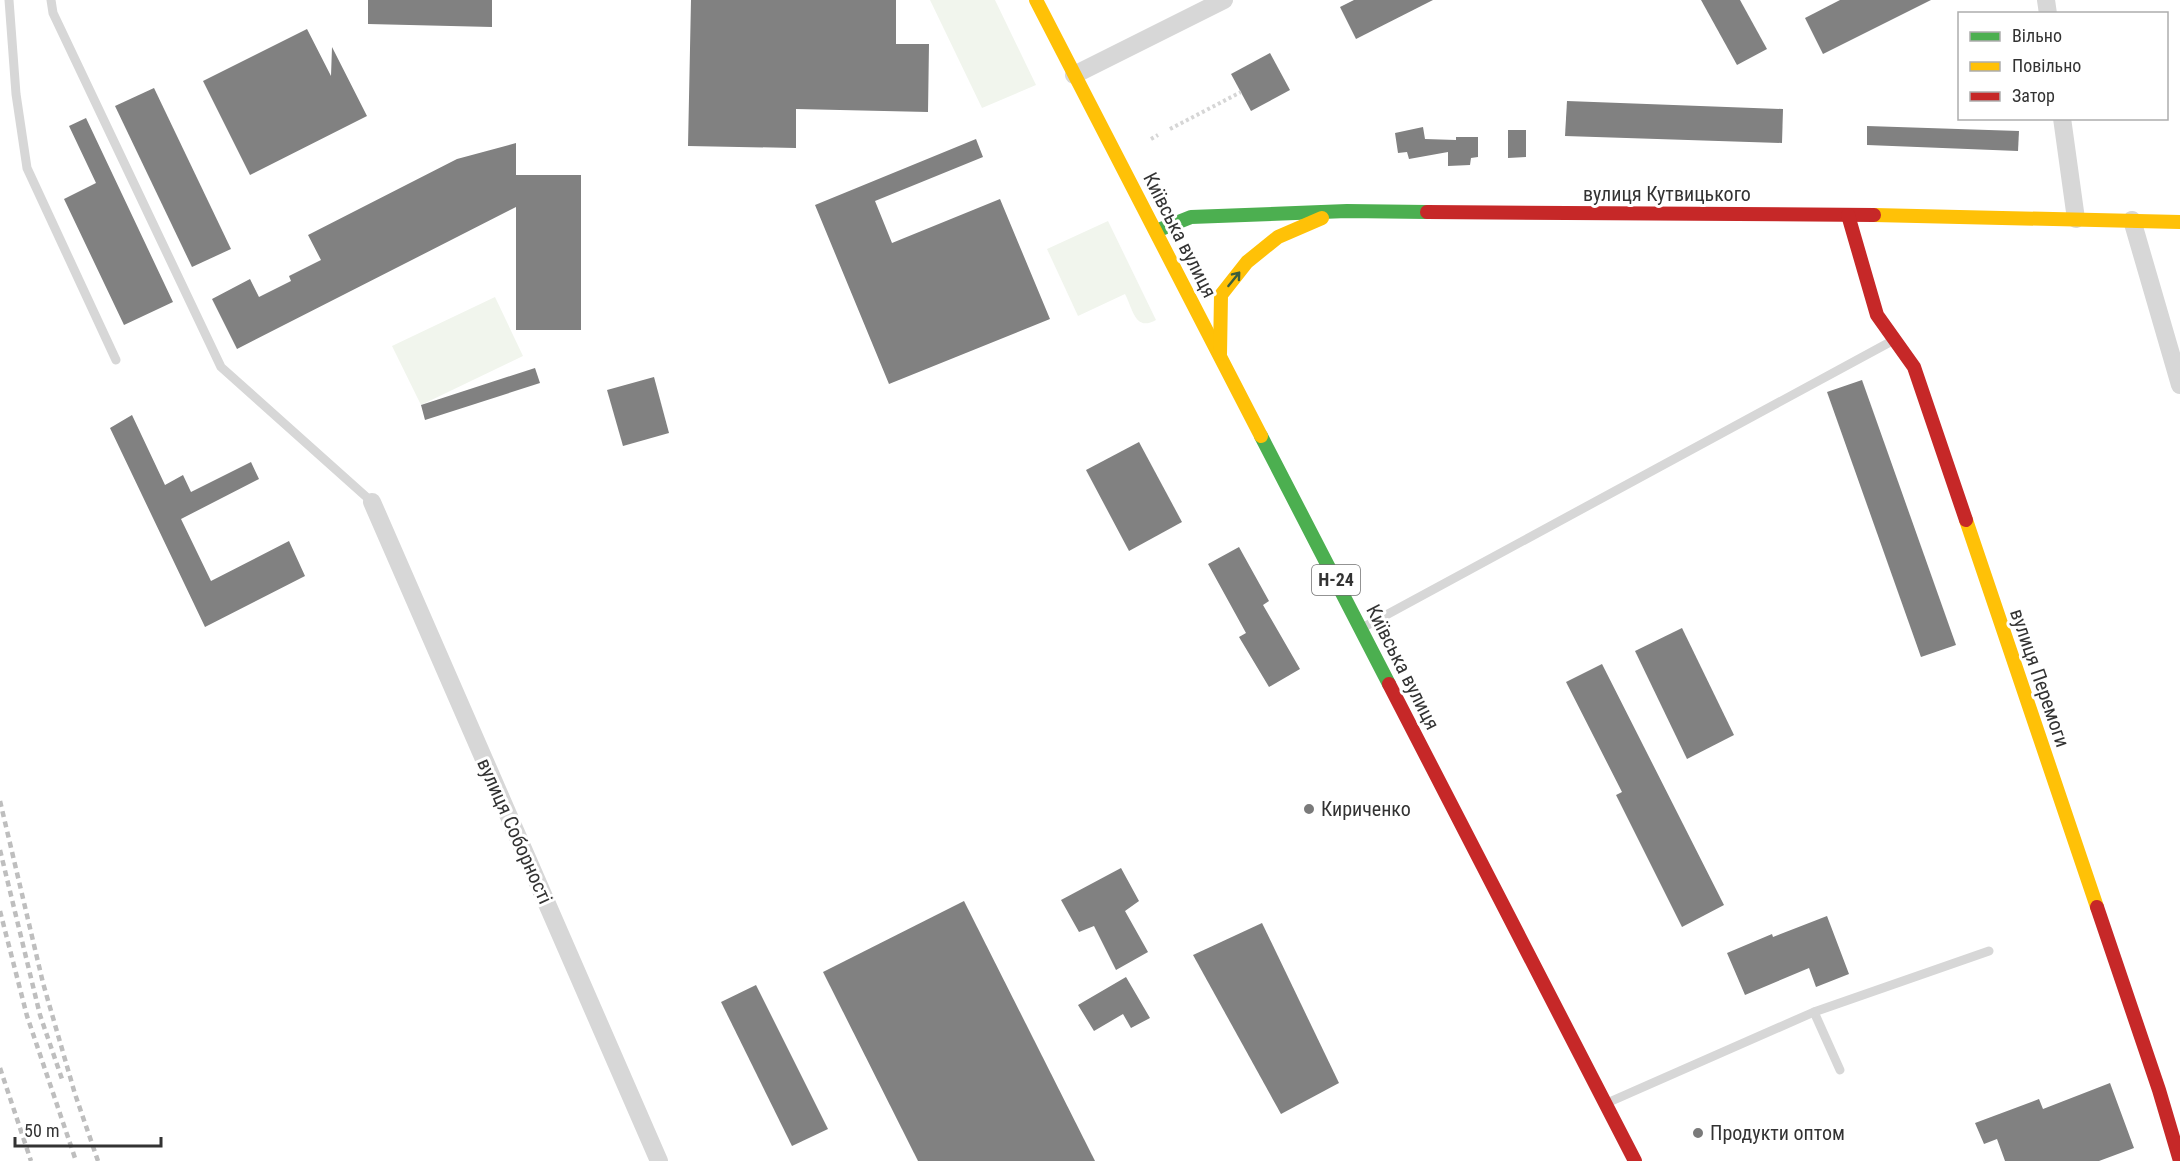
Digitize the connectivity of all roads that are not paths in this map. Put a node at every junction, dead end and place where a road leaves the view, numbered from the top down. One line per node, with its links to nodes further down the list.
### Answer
1 (9, 0): 15 (lane)
2 (51, 0): 17 (lane)
3 (1036, 0): 5 (street, Київська вулиця / Н-24)
4 (1224, 0): 5 (street)
5 (1074, 75): 12 (street, Київська вулиця / Н-24)
6 (2062, 120): 9 (street)
7 (1347, 211): 8 (street, вулиця Кутвицького); 12 (street, вулиця Кутвицького); 14 (street, one-way to 7)
8 (1848, 215): 9 (street, вулиця Кутвицького); 13 (street, вулиця Перемоги)
9 (2076, 219): 10 (street, вулиця Кутвицького)
10 (2132, 220): 11 (street, вулиця Кутвицького); 16 (street)
11 (2180, 222)
12 (1156, 231): 14 (street, Київська вулиця / Н-24)
13 (1894, 340): 18 (lane); 25 (street, вулиця Перемоги)
14 (1220, 354): 18 (street, Київська вулиця / Н-24)
15 (116, 360)
16 (2180, 385)
17 (372, 502): 23 (street, вулиця Соборності)
18 (1362, 628): 22 (street, Київська вулиця / Н-24)
19 (1989, 951): 20 (lane)
20 (1814, 1012): 21 (lane); 22 (lane)
21 (1840, 1070)
22 (1605, 1104): 24 (street, Київська вулиця / Н-24)
23 (659, 1161)
24 (1635, 1161)
25 (2180, 1161)

